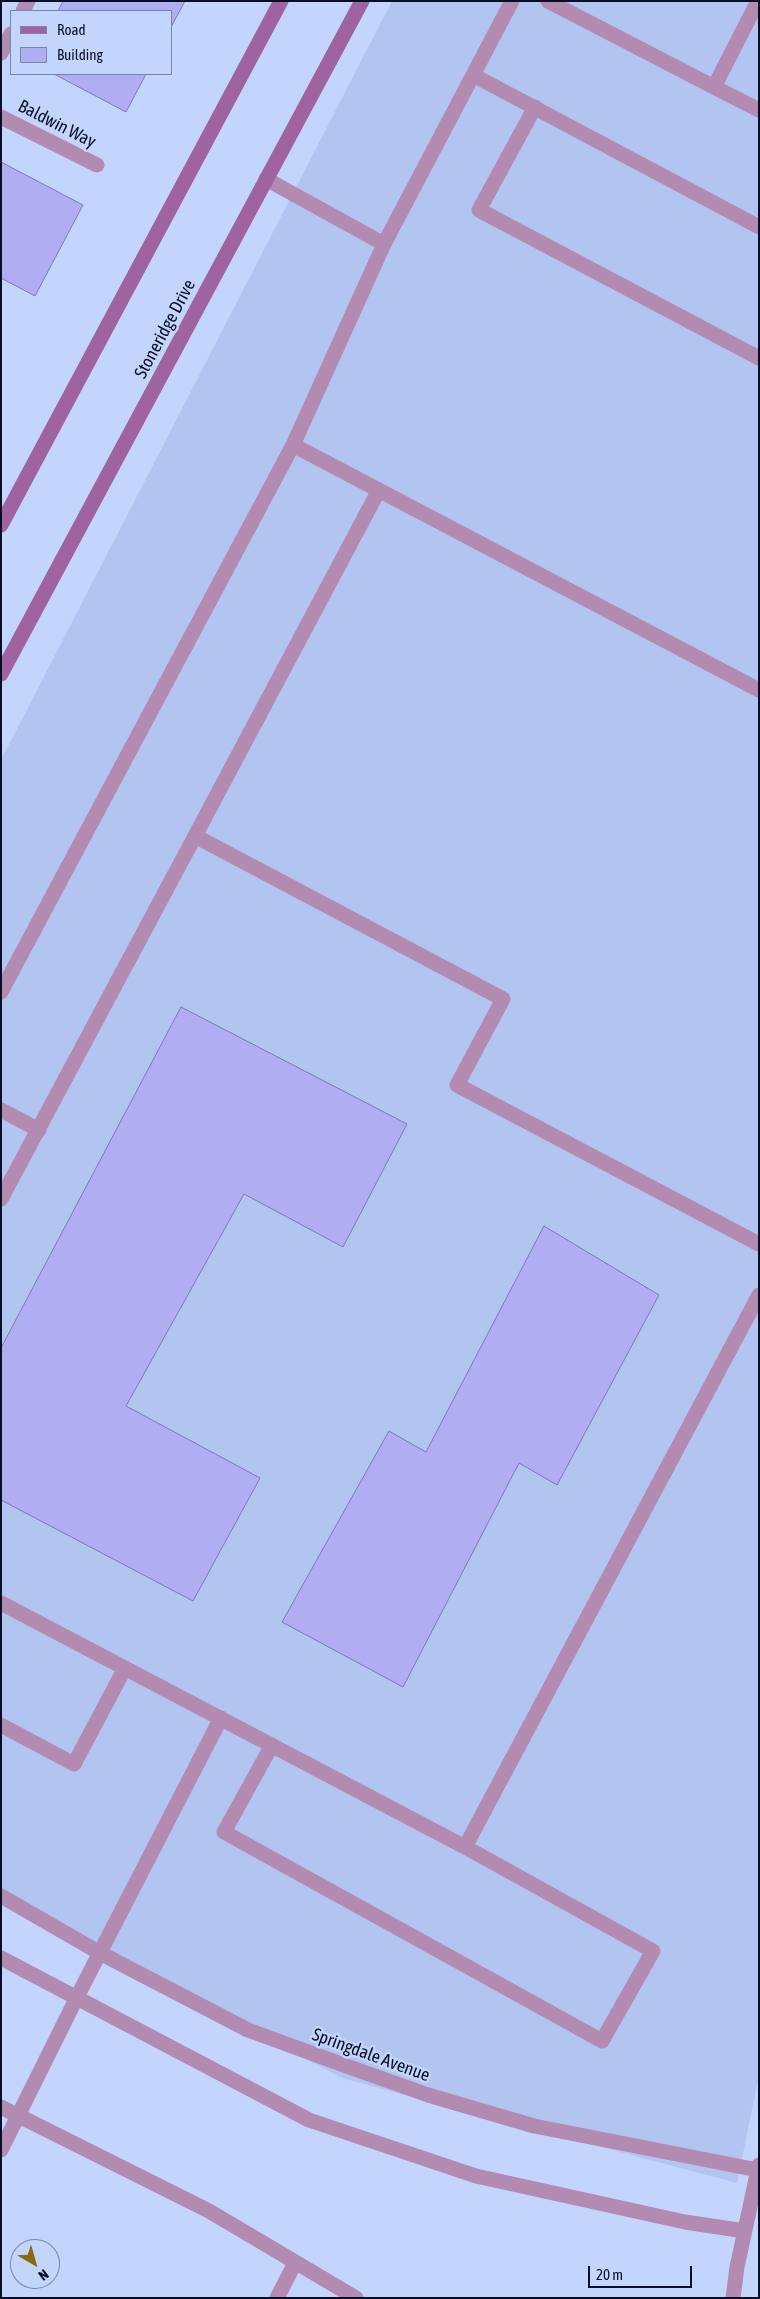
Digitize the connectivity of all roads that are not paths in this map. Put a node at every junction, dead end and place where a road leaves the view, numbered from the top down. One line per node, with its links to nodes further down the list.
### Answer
1 (281, 1): 20 (main road)
2 (362, 1): 14 (main road, Stoneridge Drive)
3 (512, 1): 8 (street)
4 (548, 1): 9 (street)
5 (758, 1): 9 (street)
6 (10, 36): 7 (street)
7 (1, 53)
8 (473, 75): 10 (street); 16 (street)
9 (714, 88): 11 (street)
10 (535, 107): 15 (street); 17 (street)
11 (759, 110)
12 (1, 117): 13 (street, Baldwin Way)
13 (97, 165)
14 (266, 179): 16 (street); 21 (main road, Stoneridge Drive)
15 (759, 227)
16 (384, 244): 18 (street)
17 (759, 358)
18 (293, 444): 19 (street); 24 (street)
19 (379, 490): 22 (street); 23 (street)
20 (1, 524)
21 (1, 674)
22 (759, 690)
23 (195, 836): 26 (street); 28 (street)
24 (1, 992)
25 (1, 1110): 26 (street)
26 (39, 1130): 27 (street)
27 (1, 1199)
28 (759, 1244)
29 (759, 1295): 35 (street)
30 (1, 1603): 31 (street)
31 (125, 1668): 32 (street); 33 (street)
32 (221, 1718): 34 (street); 37 (street)
33 (1, 1725)
34 (272, 1745): 35 (street); 35 (street)
35 (465, 1847)
36 (1, 1896): 37 (street, Springdale Avenue)
37 (100, 1953): 39 (street); 43 (street, Springdale Avenue)
38 (1, 1958): 39 (street)
39 (76, 1997): 41 (street); 44 (street)
40 (1, 2108): 41 (street)
41 (18, 2118): 42 (street); 45 (street)
42 (1, 2150)
43 (758, 2167): 44 (street)
44 (745, 2230): 48 (street)
45 (295, 2263): 46 (street); 47 (street)
46 (277, 2298)
47 (356, 2298)
48 (733, 2298)

